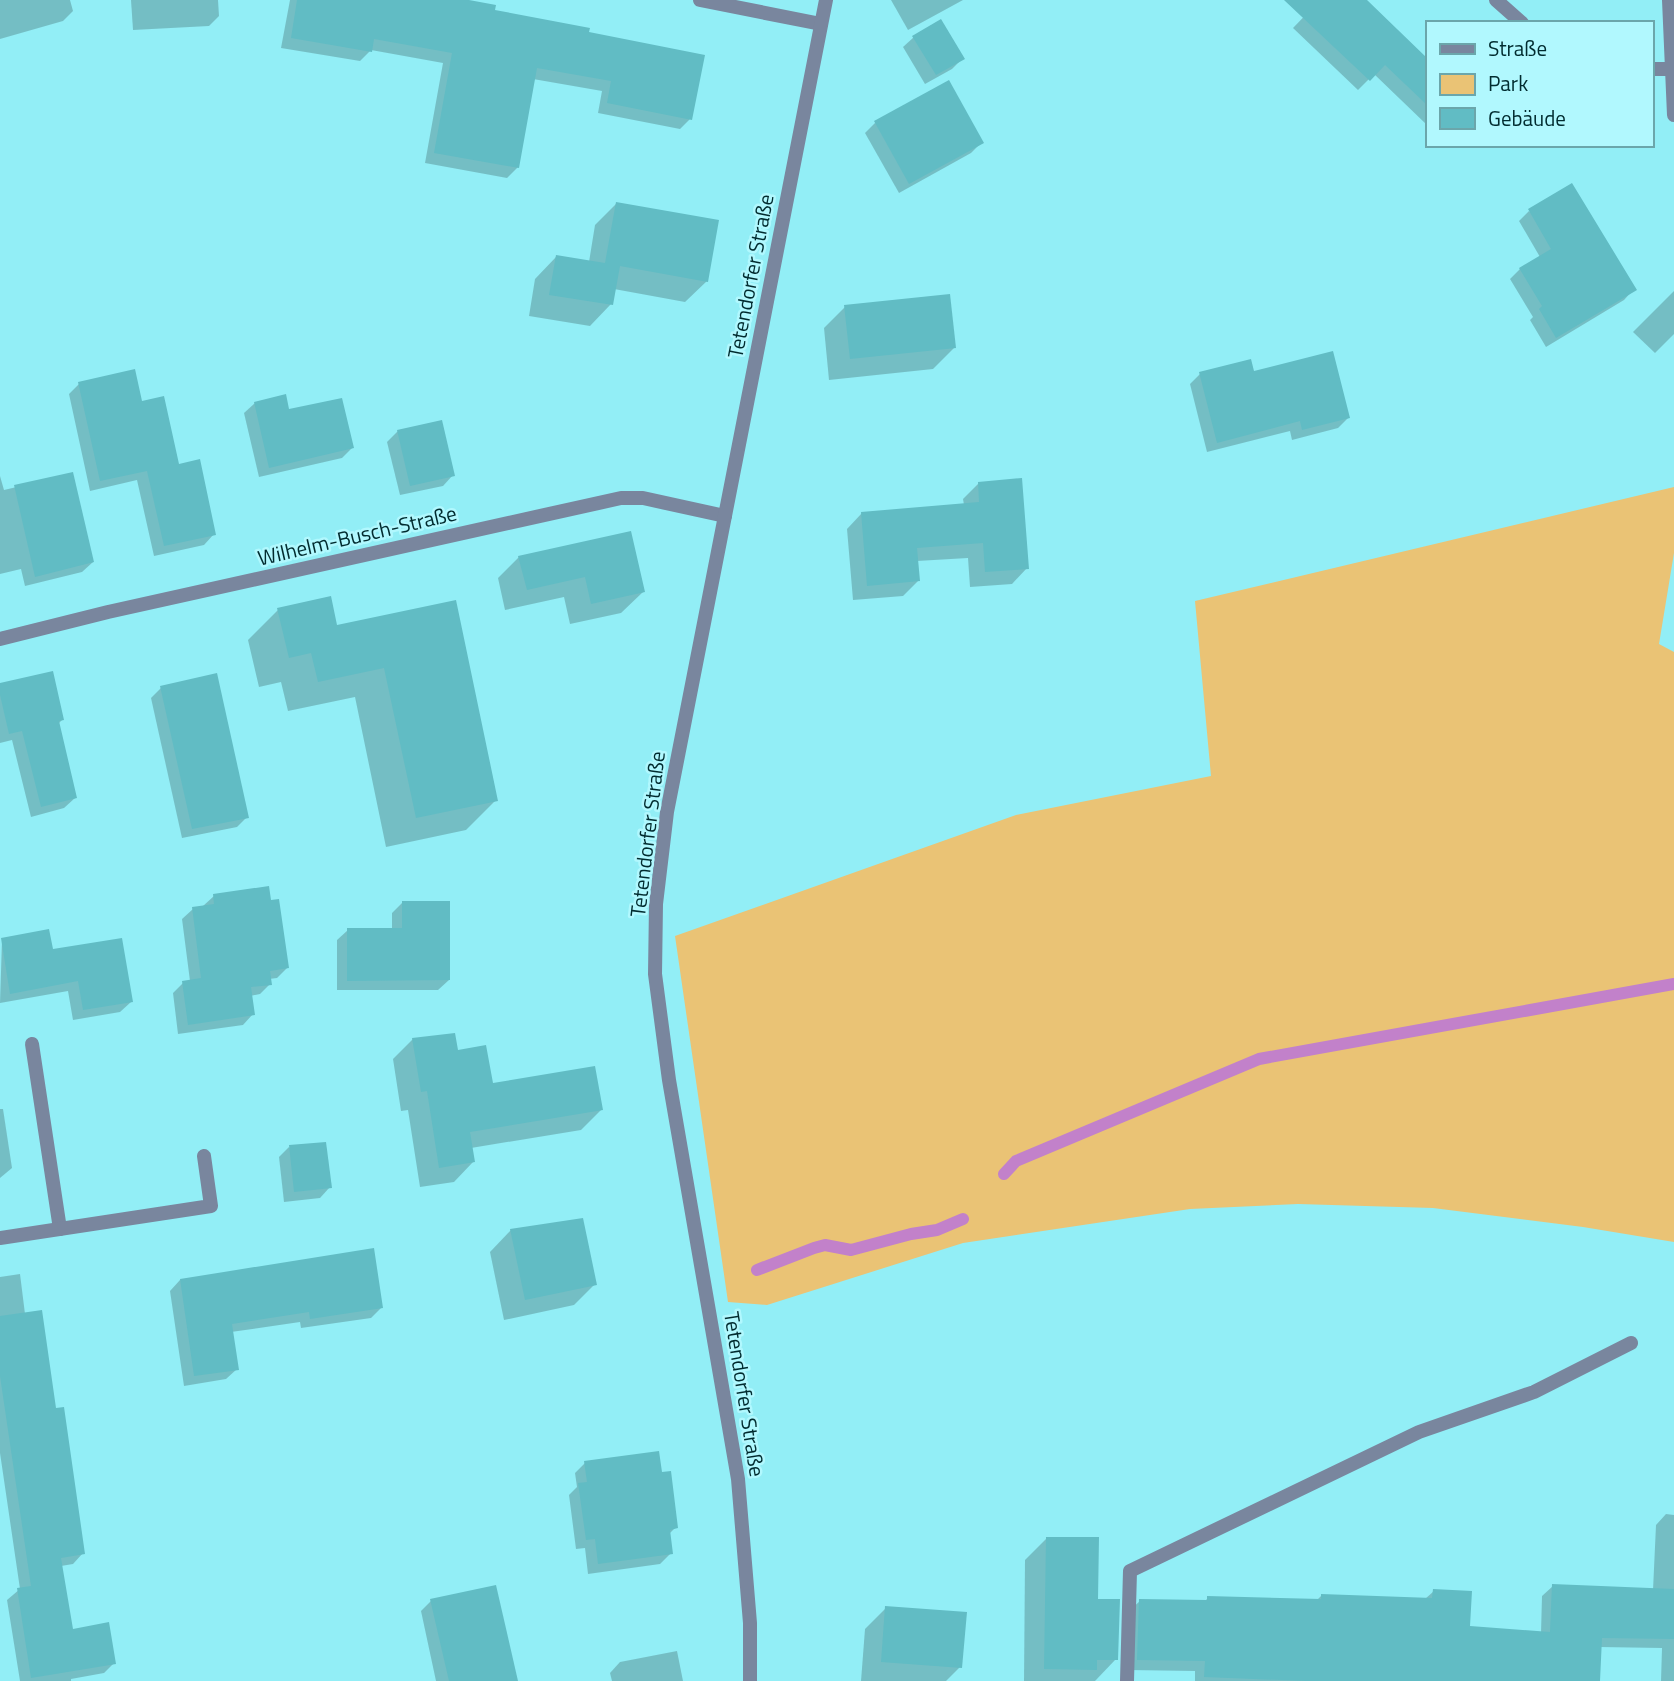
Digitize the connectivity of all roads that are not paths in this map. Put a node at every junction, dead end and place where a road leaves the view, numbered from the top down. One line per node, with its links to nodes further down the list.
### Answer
1 (700, 0): 6 (street)
2 (826, 0): 6 (street, Tetendorfer Straße)
3 (1496, 0): 5 (street)
4 (1670, 0): 8 (street)
5 (1520, 21)
6 (821, 24): 10 (street, Tetendorfer Straße)
7 (1653, 69): 8 (street)
8 (1672, 69): 9 (street)
9 (1674, 115)
10 (725, 516): 11 (street, Wilhelm-Busch-Straße); 17 (street, Tetendorfer Straße)
11 (0, 639)
12 (32, 1044): 14 (street)
13 (204, 1156): 14 (street)
14 (60, 1229): 15 (street)
15 (0, 1238)
16 (1631, 1343): 18 (street)
17 (750, 1681)
18 (1127, 1681)

